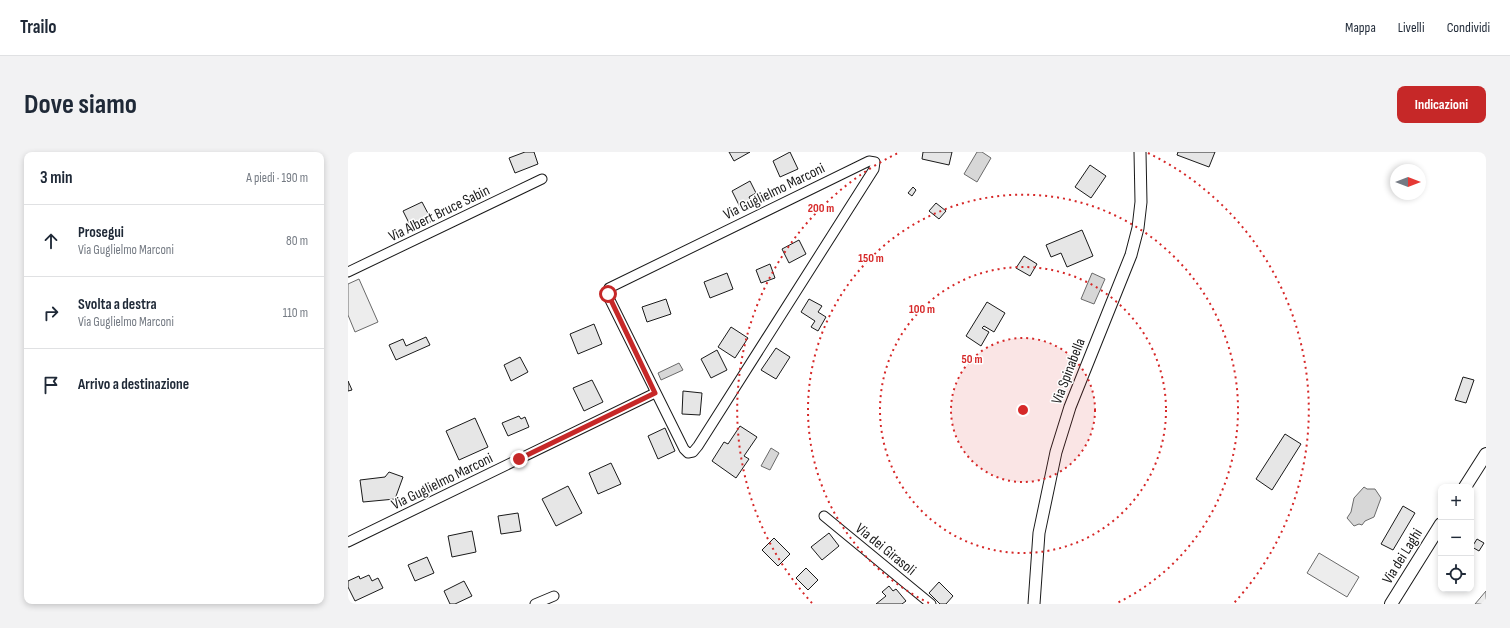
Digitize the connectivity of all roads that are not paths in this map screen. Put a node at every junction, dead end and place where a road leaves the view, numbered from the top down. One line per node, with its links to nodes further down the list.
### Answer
1 (1140, 152): 13 (street, Via Spinabella)
2 (542, 179): 3 (street, Via Albert Bruce Sabin)
3 (348, 272)
4 (655, 393): 4 (street, Via Guglielmo Marconi); 9 (street, Via Guglielmo Marconi)
5 (1486, 454): 6 (main road)
6 (1467, 484)
7 (824, 516): 12 (street, Via dei Girasoli)
8 (1438, 529): 14 (main road, Via dei Laghi)
9 (348, 542)
10 (554, 596): 11 (street)
11 (535, 604)
12 (931, 604)
13 (1034, 604)
14 (1391, 604)

